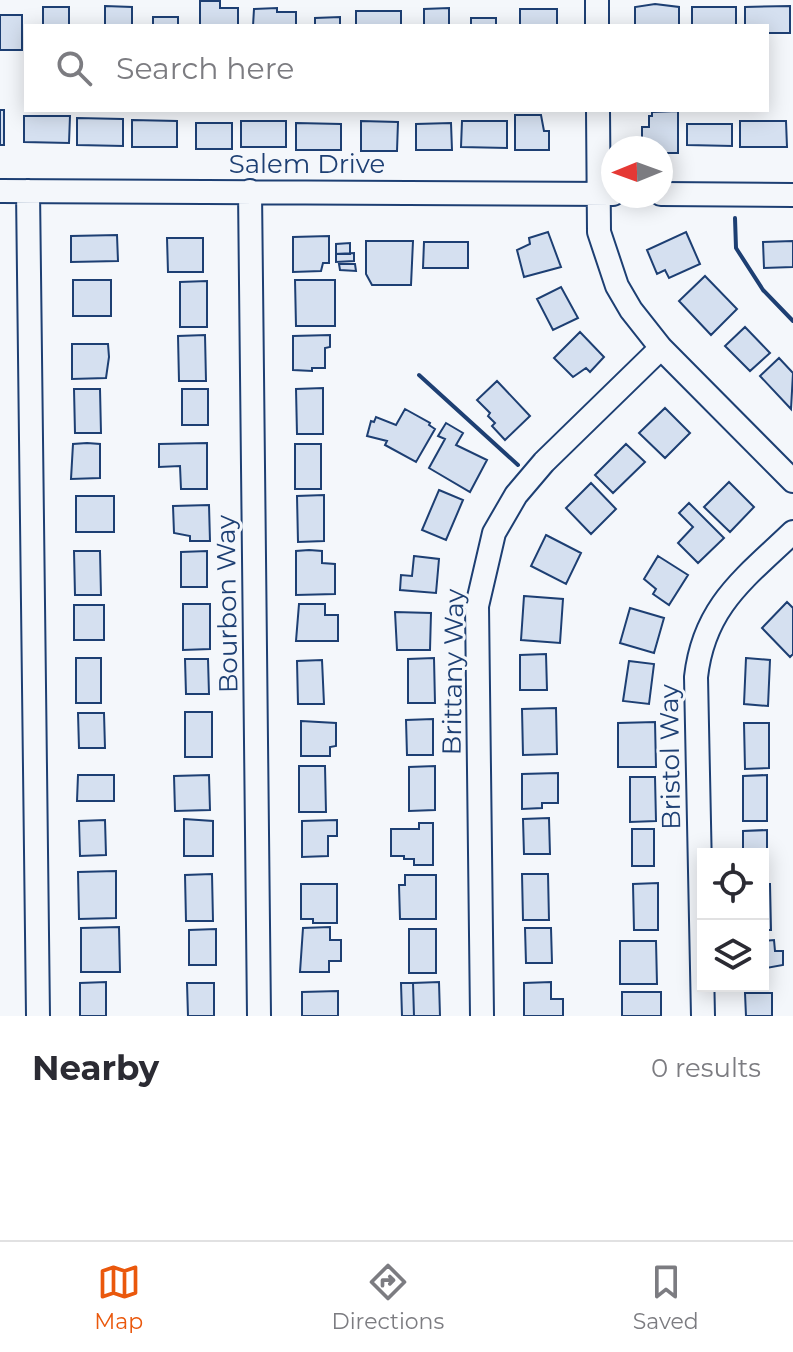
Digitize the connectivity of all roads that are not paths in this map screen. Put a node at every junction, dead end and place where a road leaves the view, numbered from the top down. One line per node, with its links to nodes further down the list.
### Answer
1 (597, 0): 2 (street)
2 (597, 24)
3 (598, 112): 4 (street)
4 (601, 142)
5 (0, 191): 6 (street, Salem Drive)
6 (28, 191): 7 (street, Salem Drive); 15 (street)
7 (250, 191): 8 (street, Salem Drive); 16 (street, Bourbon Way)
8 (601, 194)
9 (673, 194): 10 (street)
10 (793, 195)
11 (603, 208): 12 (street)
12 (661, 348): 13 (street); 17 (street, Brittany Way)
13 (793, 481)
14 (793, 532): 18 (street, Bristol Way)
15 (38, 1016)
16 (259, 1016)
17 (482, 1016)
18 (703, 1016)

